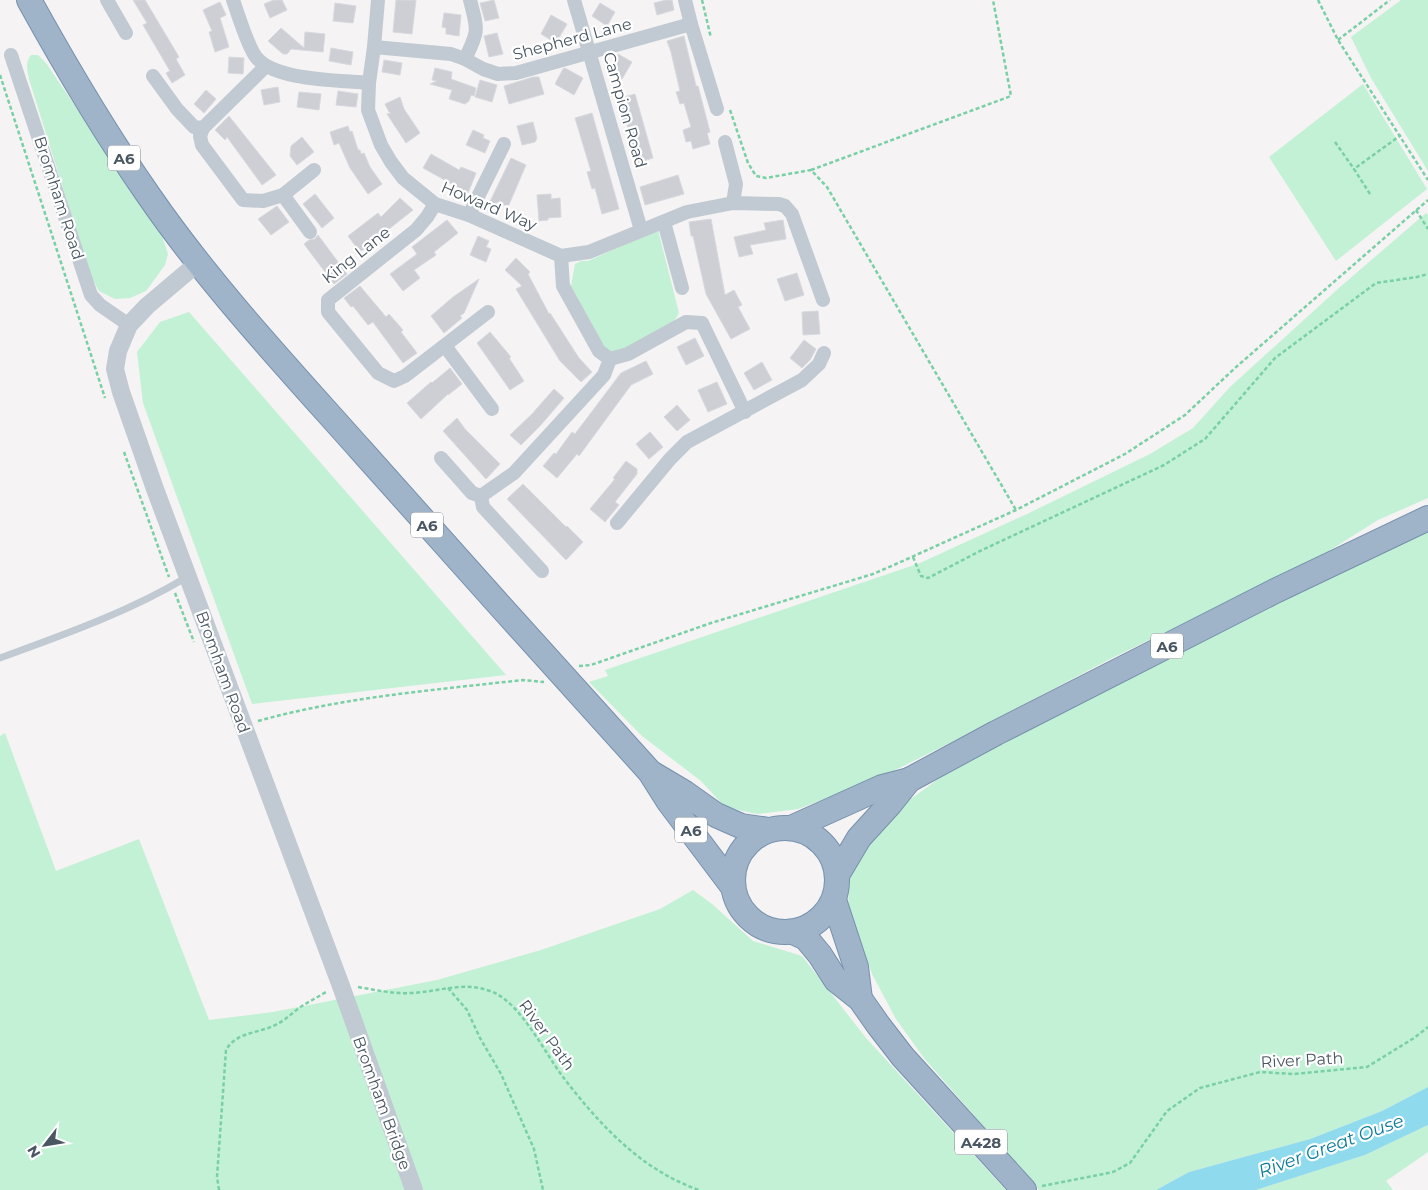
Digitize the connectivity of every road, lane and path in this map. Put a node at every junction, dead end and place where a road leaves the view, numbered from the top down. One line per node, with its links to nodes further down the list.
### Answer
1 (28, 0): 45 (highway, A6)
2 (108, 0): 13 (street)
3 (233, 0): 20 (street)
4 (378, 0): 16 (street, Howard Way)
5 (470, 0): 19 (street)
6 (574, 0): 17 (street, Campion Road)
7 (685, 0): 12 (street)
8 (702, 0): 14 (path)
9 (993, 0): 31 (path)
10 (1318, 0): 15 (path)
11 (1390, 0): 15 (path)
12 (691, 24): 17 (street, Shepherd Lane); 23 (street)
13 (126, 33)
14 (711, 39)
15 (1338, 40): 25 (path)
16 (374, 47): 19 (street, Shepherd Lane); 22 (street, Howard Way)
17 (590, 53): 19 (street, Shepherd Lane); 42 (street, Campion Road)
18 (11, 55): 50 (street, Bromham Road)
19 (465, 59)
20 (266, 66): 22 (street); 24 (street)
21 (153, 76): 24 (street)
22 (369, 83): 37 (street, Howard Way)
23 (723, 107): 31 (path)
24 (203, 128): 34 (street)
25 (1401, 136): 29 (path); 32 (path)
26 (725, 142): 36 (street)
27 (1335, 142): 29 (path)
28 (504, 144): 39 (street)
29 (1354, 169): 33 (path)
30 (314, 170): 34 (street)
31 (811, 170): 58 (path)
32 (1428, 180)
33 (1370, 194)
34 (283, 196): 43 (street)
35 (1428, 200): 38 (path)
36 (733, 203): 40 (street); 48 (street)
37 (435, 204): 39 (street, Howard Way); 51 (street, King Lane)
38 (1416, 210): 41 (path); 58 (path)
39 (469, 215): 44 (street, Howard Way)
40 (664, 222): 42 (street); 47 (street)
41 (1428, 228)
42 (641, 230): 44 (street)
43 (310, 232)
44 (562, 256): 53 (street)
45 (199, 262): 50 (street, Bromham Road); 68 (highway, A6)
46 (1428, 274): 61 (path)
47 (682, 288)
48 (823, 300)
49 (488, 312): 51 (street, King Lane)
50 (129, 325): 63 (street, Bromham Road)
51 (445, 346): 54 (street)
52 (824, 353): 55 (street)
53 (610, 359): 55 (street); 57 (street)
54 (492, 409)
55 (745, 412): 60 (street)
56 (440, 458): 57 (street)
57 (480, 496): 62 (street)
58 (1016, 510): 61 (path)
59 (1428, 518): 69 (highway, A6)
60 (617, 524)
61 (913, 557): 65 (path)
62 (542, 571)
63 (188, 577): 64 (lane); 67 (street, Bromham Road)
64 (0, 658)
65 (585, 665)
66 (549, 682): 67 (path)
67 (242, 725): 75 (street, Bromham Road)
68 (650, 772): 70 (highway, A6); 72 (highway, A6)
69 (909, 780): 70 (highway, A6); 71 (highway, A6)
70 (780, 829): 71 (highway); 72 (highway)
71 (837, 875): 73 (highway)
72 (733, 887): 74 (highway)
73 (834, 900): 74 (highway); 77 (highway, A428)
74 (793, 932): 77 (highway, A428)
75 (335, 988): 76 (path, River Path); 78 (street, Bromham Road); 81 (path)
76 (448, 988): 83 (path); 84 (path, River Path)
77 (860, 999): 80 (highway, A428)
78 (351, 1016): 82 (street, Bromham Bridge)
79 (1428, 1027): 80 (path, River Path)
80 (1030, 1189)
81 (219, 1190)
82 (414, 1190)
83 (543, 1190)
84 (698, 1190)

